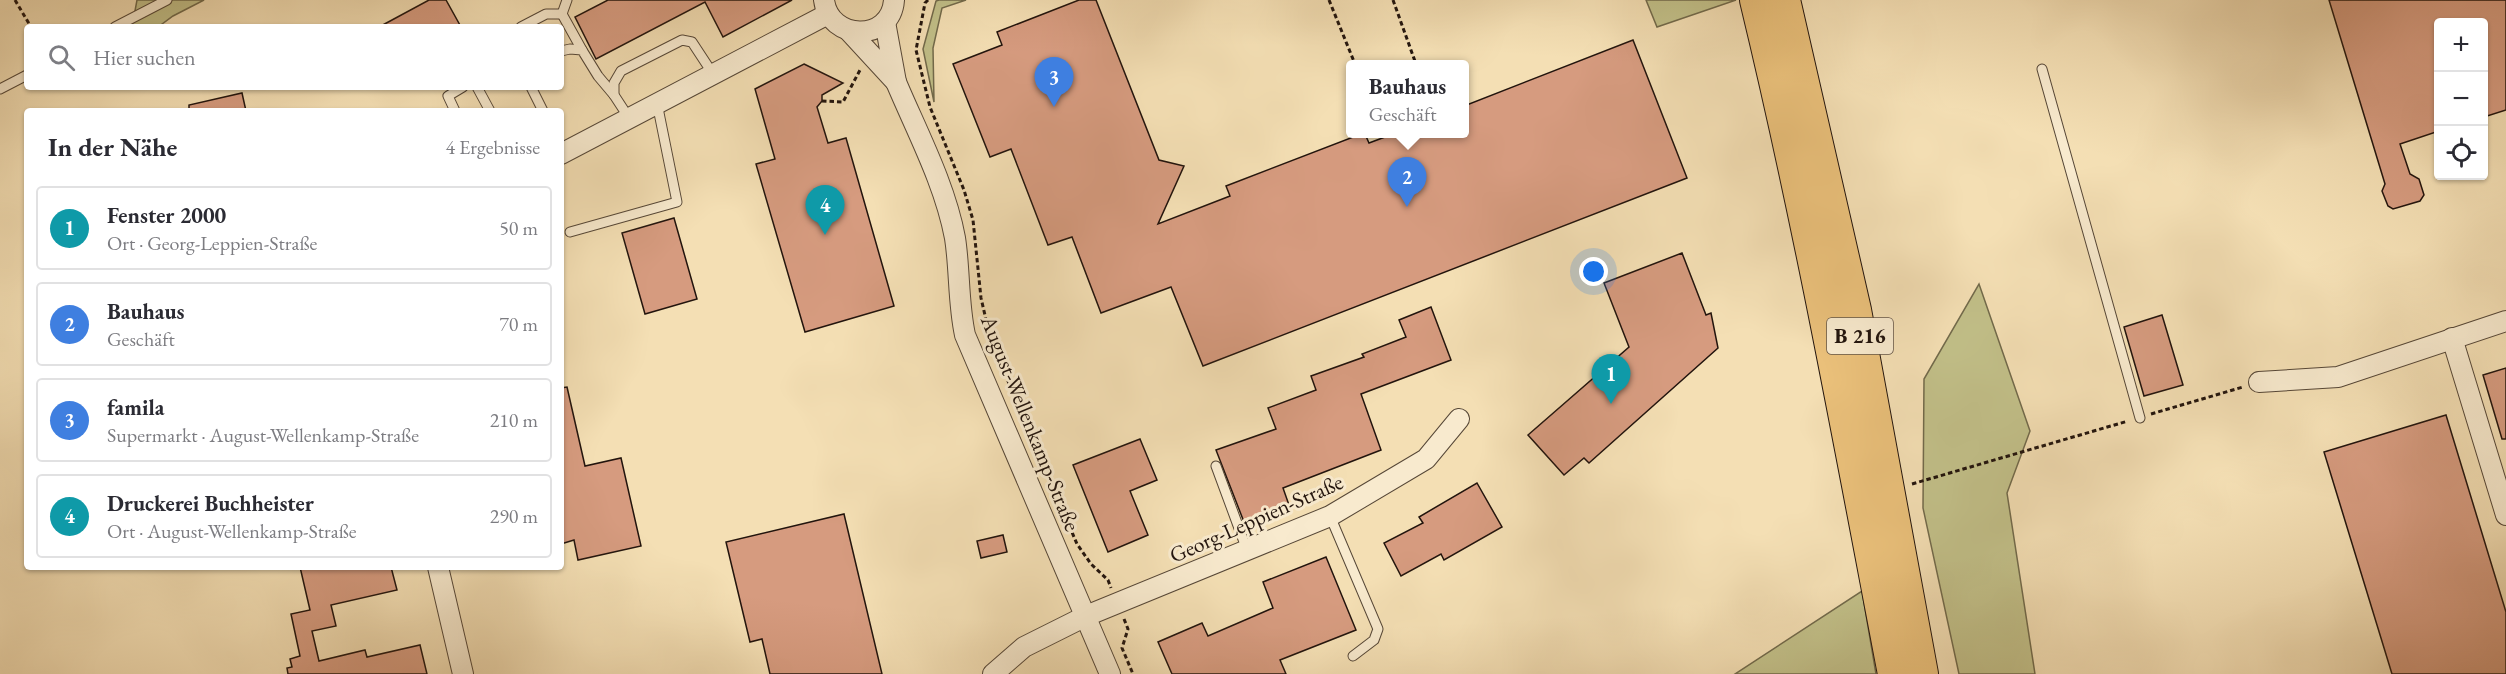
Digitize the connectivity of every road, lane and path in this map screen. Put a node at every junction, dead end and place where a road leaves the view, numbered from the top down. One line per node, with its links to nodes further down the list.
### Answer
1 (15, 0): 12 (path)
2 (167, 0): 13 (lane)
3 (567, 0): 11 (lane)
4 (928, 0): 49 (path)
5 (1329, 0): 18 (path)
6 (1393, 0): 19 (path)
7 (1756, 0): 56 (highway, B 216)
8 (1784, 0): 57 (highway, B 216)
9 (826, 7): 15 (street, August-Wellenkamp-Straße); 21 (street)
10 (894, 7): 15 (street); 23 (street, August-Wellenkamp-Straße)
11 (562, 14): 14 (lane); 17 (lane)
12 (29, 24)
13 (121, 24)
14 (527, 24)
15 (849, 31): 23 (street, August-Wellenkamp-Straße)
16 (564, 50): 17 (lane)
17 (582, 50): 28 (lane)
18 (1353, 60)
19 (1415, 60)
20 (2042, 69): 41 (lane)
21 (713, 74): 28 (lane); 31 (street)
22 (24, 77): 24 (lane)
23 (896, 82): 50 (street, August-Wellenkamp-Straße)
24 (0, 89)
25 (458, 90): 32 (lane)
26 (479, 90): 33 (lane)
27 (532, 90): 34 (lane)
28 (614, 94): 35 (lane)
29 (822, 101): 30 (path)
30 (843, 102)
31 (657, 103): 35 (street); 37 (lane)
32 (454, 108)
33 (488, 108)
34 (542, 108)
35 (629, 118): 36 (street)
36 (564, 149)
37 (570, 232)
38 (2506, 321): 39 (street)
39 (2452, 338): 40 (street); 45 (street)
40 (2259, 382): 41 (path)
41 (2140, 418): 44 (path)
42 (1459, 419): 46 (street, Georg-Leppien-Straße)
43 (1216, 466): 47 (lane)
44 (1906, 485)
45 (2506, 515)
46 (1330, 516): 47 (street, Georg-Leppien-Straße); 51 (lane)
47 (1247, 550): 49 (street, Georg-Leppien-Straße)
48 (439, 570): 52 (street)
49 (1118, 604): 50 (street, Georg-Leppien-Straße); 55 (path)
50 (1086, 616): 53 (street, Georg-Leppien-Straße); 54 (street, August-Wellenkamp-Straße)
51 (1353, 656)
52 (463, 674)
53 (993, 674)
54 (1110, 674)
55 (1133, 674)
56 (1894, 674)
57 (1922, 674)

